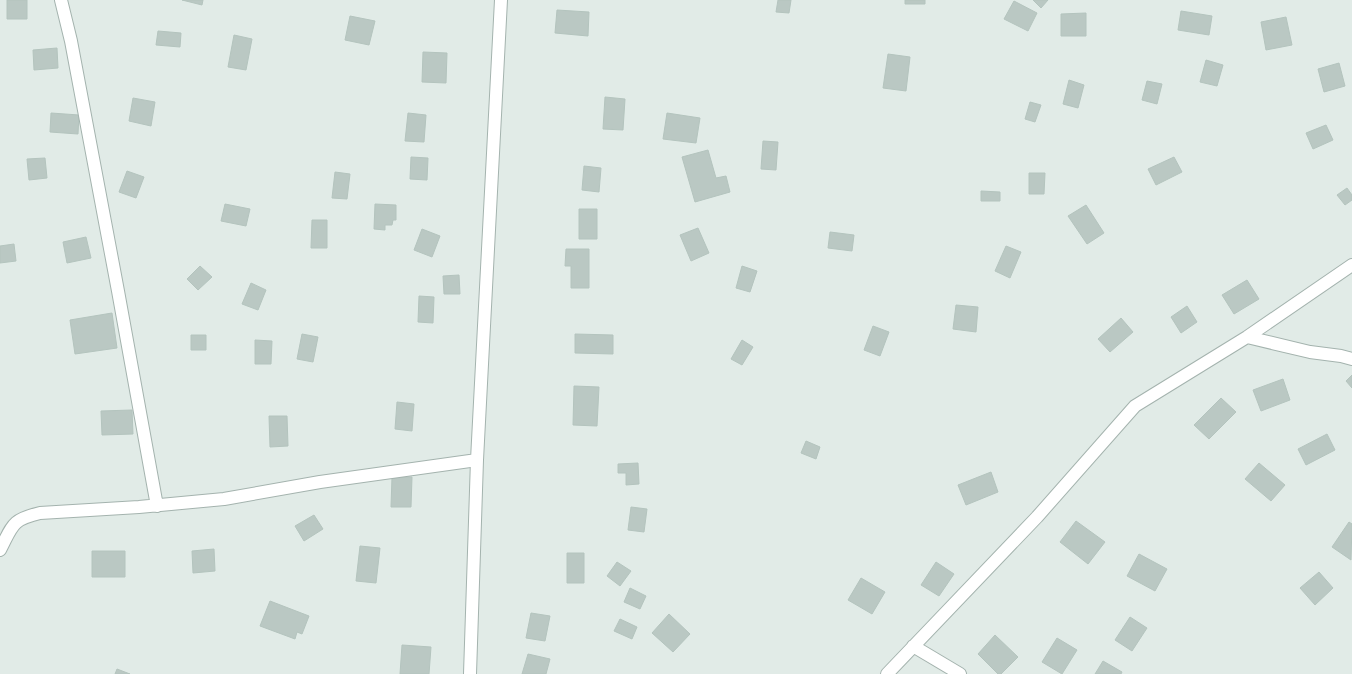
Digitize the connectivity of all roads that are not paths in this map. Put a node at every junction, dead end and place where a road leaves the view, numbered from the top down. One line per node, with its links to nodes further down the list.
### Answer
1 (62, 0): 7 (street)
2 (501, 0): 6 (street)
3 (1352, 265): 4 (street)
4 (1247, 337): 5 (street); 9 (street)
5 (1352, 359)
6 (477, 460): 7 (street); 10 (street)
7 (157, 506): 8 (street)
8 (0, 550)
9 (913, 646): 11 (street); 12 (street)
10 (470, 674)
11 (887, 674)
12 (960, 674)

